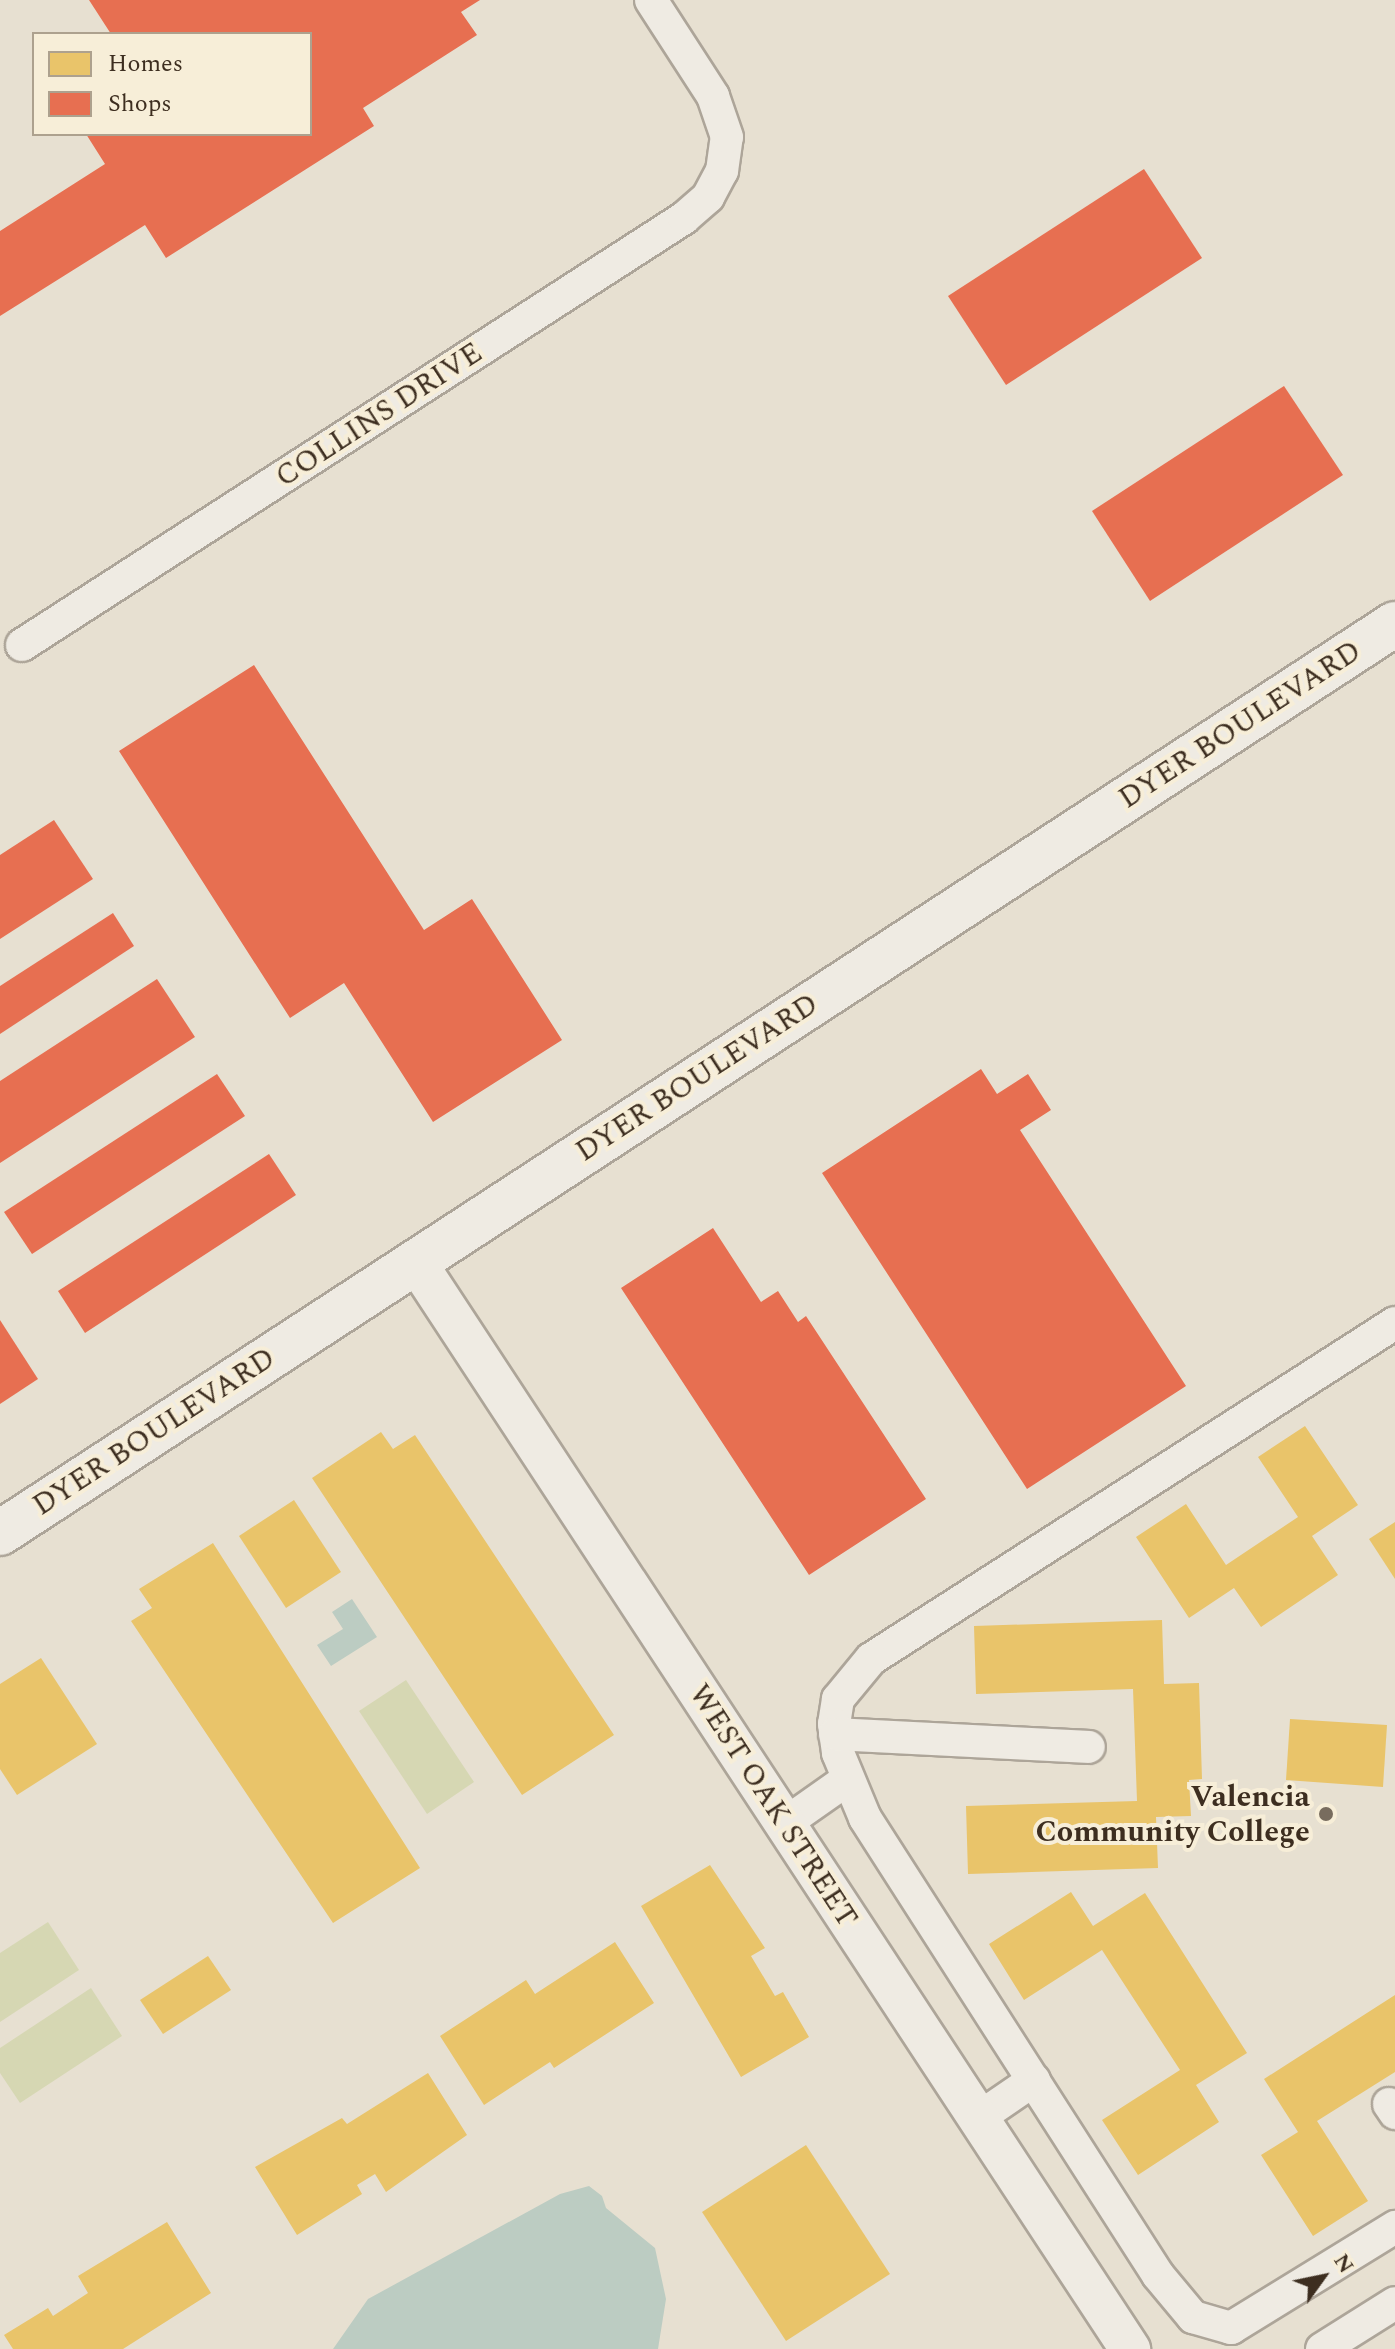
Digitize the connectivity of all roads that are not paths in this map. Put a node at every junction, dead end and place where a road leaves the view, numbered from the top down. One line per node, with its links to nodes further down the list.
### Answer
1 (651, 0): 3 (street, COLLINS DRIVE)
2 (1395, 624): 4 (main road, DYER BOULEVARD)
3 (22, 645)
4 (416, 1262): 6 (main road, DYER BOULEVARD); 10 (street, WEST OAK STREET)
5 (1395, 1323): 7 (street)
6 (0, 1533)
7 (835, 1734): 8 (street); 9 (street)
8 (1089, 1747)
9 (848, 1779): 10 (street); 11 (street)
10 (784, 1824): 12 (street, WEST OAK STREET)
11 (1034, 2080): 12 (street); 13 (street)
12 (977, 2119): 15 (street, WEST OAK STREET)
13 (1395, 2227)
14 (1395, 2303): 16 (street)
15 (1130, 2349)
16 (1322, 2349)

